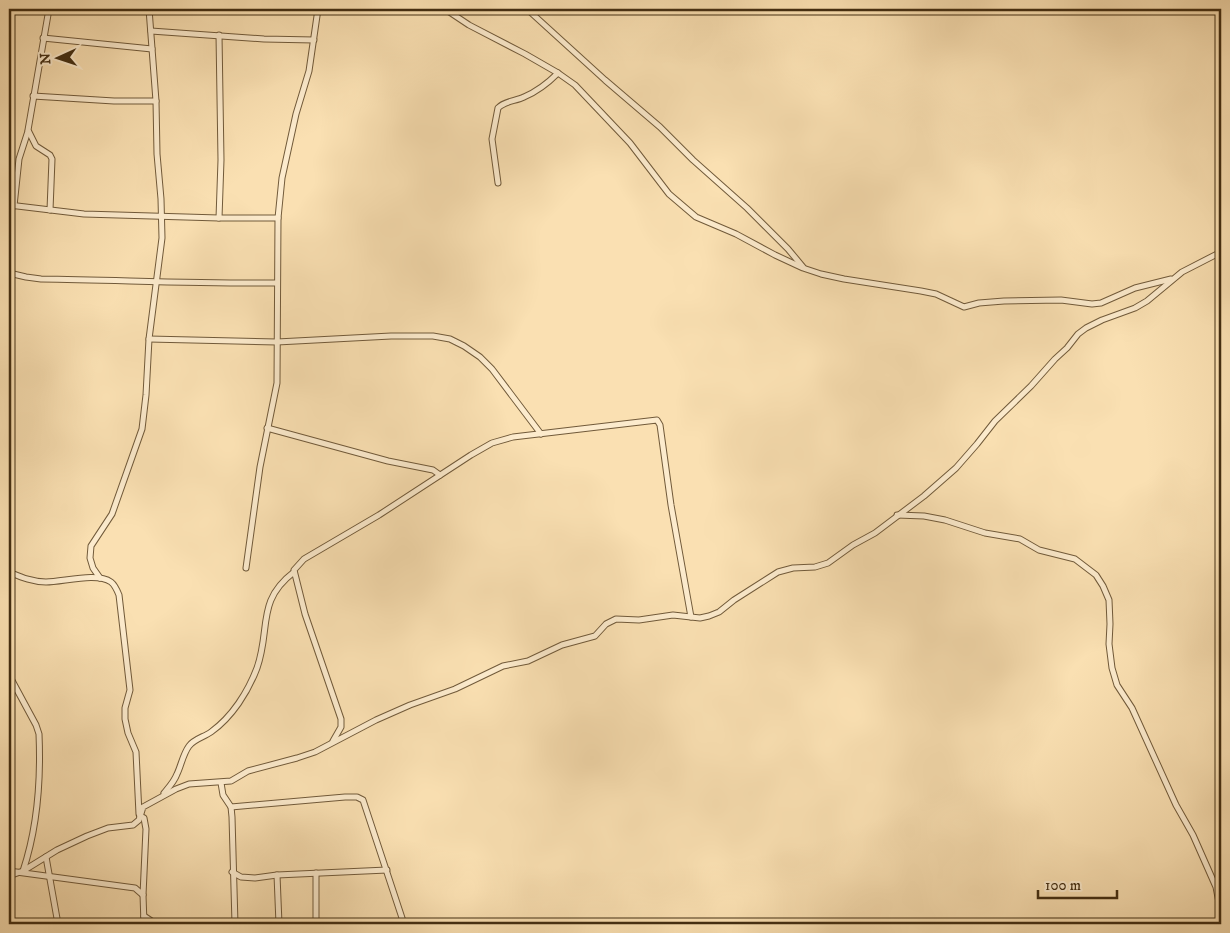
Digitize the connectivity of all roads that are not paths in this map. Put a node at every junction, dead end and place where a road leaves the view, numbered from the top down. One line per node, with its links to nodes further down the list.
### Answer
1 (39, 9): 6 (street)
2 (149, 9): 7 (street)
3 (318, 9): 10 (street)
4 (445, 9): 12 (street)
5 (527, 9): 23 (street)
6 (49, 10): 9 (street)
7 (151, 31): 8 (street); 11 (street)
8 (219, 36): 10 (street); 20 (street)
9 (43, 38): 11 (street); 13 (street)
10 (314, 40): 21 (street)
11 (152, 49): 14 (street)
12 (558, 72): 16 (street); 23 (street)
13 (33, 96): 14 (street); 15 (street)
14 (156, 101): 19 (street)
15 (28, 130): 17 (street); 18 (street)
16 (498, 184)
17 (11, 205): 18 (street)
18 (50, 210): 19 (street)
19 (162, 216): 20 (street); 26 (street)
20 (219, 218): 21 (street)
21 (278, 218): 27 (street)
22 (1221, 252): 25 (street)
23 (803, 268): 25 (street)
24 (9, 273): 26 (street)
25 (1174, 278): 33 (street)
26 (157, 281): 27 (street); 28 (street)
27 (277, 284): 29 (street)
28 (149, 339): 29 (street); 37 (street)
29 (277, 342): 30 (street); 31 (street)
30 (267, 428): 32 (street); 34 (street)
31 (541, 434): 32 (street); 38 (street)
32 (440, 475): 36 (street)
33 (897, 516): 38 (street); 56 (street)
34 (246, 568)
35 (9, 572): 37 (street)
36 (294, 572): 40 (street); 42 (street)
37 (100, 578): 44 (street)
38 (691, 617): 40 (street)
39 (9, 674): 48 (street)
40 (331, 744): 41 (street)
41 (221, 783): 42 (street); 43 (street)
42 (162, 796): 44 (street)
43 (231, 807): 46 (street); 49 (street)
44 (140, 818): 45 (street); 55 (street)
45 (46, 857): 48 (street); 54 (street)
46 (387, 870): 51 (street); 65 (street)
47 (9, 871): 50 (street)
48 (23, 871): 50 (street)
49 (232, 872): 52 (street); 61 (street)
50 (16, 873): 53 (street); 54 (street)
51 (316, 873): 52 (street); 64 (street)
52 (277, 875): 62 (street)
53 (9, 876)
54 (49, 878): 55 (street); 58 (street)
55 (143, 895): 57 (street)
56 (1221, 913)
57 (144, 916): 59 (street); 60 (street)
58 (58, 924)
59 (144, 924)
60 (156, 924)
61 (235, 924)
62 (279, 924)
63 (292, 924): 64 (street)
64 (316, 924)
65 (404, 924)

